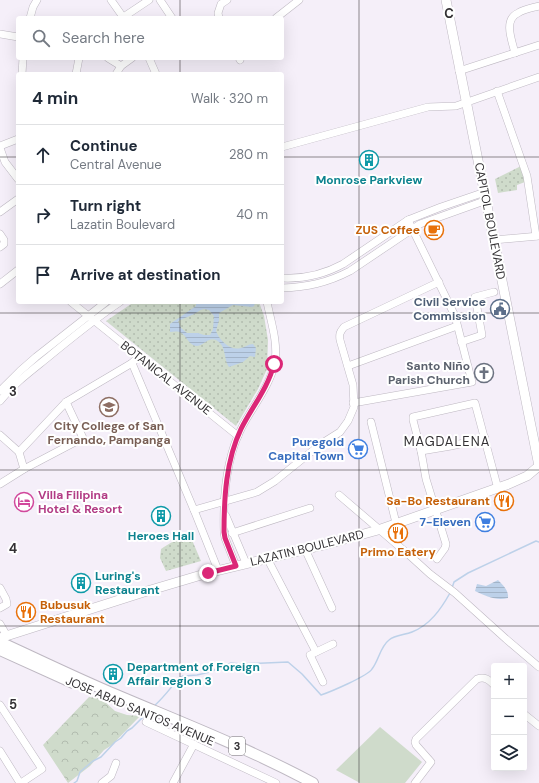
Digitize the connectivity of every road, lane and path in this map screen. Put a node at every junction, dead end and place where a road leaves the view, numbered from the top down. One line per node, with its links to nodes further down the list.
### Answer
1 (37, 0): 9 (street)
2 (111, 0): 10 (street)
3 (150, 0): 11 (street)
4 (160, 0): 12 (street)
5 (227, 0): 13 (street)
6 (299, 0): 14 (street)
7 (446, 0): 25 (main road, CAPITOL BOULEVARD)
8 (539, 6): 18 (street)
9 (31, 16)
10 (122, 16)
11 (126, 16)
12 (171, 16)
13 (219, 16)
14 (279, 16)
15 (0, 34): 16 (street)
16 (16, 37)
17 (539, 45): 18 (street)
18 (515, 53): 25 (street)
19 (23, 60): 26 (street)
20 (79, 60): 27 (street)
21 (111, 60): 24 (street)
22 (129, 60): 24 (street)
23 (150, 60): 29 (street)
24 (121, 66): 28 (street)
25 (459, 70): 32 (main road, CAPITOL BOULEVARD)
26 (22, 72)
27 (76, 72)
28 (117, 72)
29 (155, 72)
30 (538, 79): 31 (street)
31 (497, 91): 32 (street); 43 (street)
32 (466, 103): 34 (street); 37 (main road, CAPITOL BOULEVARD)
33 (16, 140): 35 (street)
34 (284, 146)
35 (0, 147): 36 (street)
36 (16, 176)
37 (486, 196): 40 (street); 41 (street); 44 (main road, CAPITOL BOULEVARD)
38 (16, 200): 39 (street)
39 (0, 212)
40 (408, 220): 41 (street); 47 (street)
41 (412, 229): 48 (street); 50 (street)
42 (0, 234): 45 (street)
43 (538, 236): 44 (street)
44 (494, 240): 72 (main road, CAPITOL BOULEVARD)
45 (0, 247)
46 (16, 272): 49 (street)
47 (284, 278)
48 (439, 282): 57 (street); 61 (street)
49 (0, 284)
50 (284, 288)
51 (494, 292): 58 (street)
52 (74, 304): 56 (street, BOTANICAL AVENUE)
53 (104, 304): 56 (street)
54 (116, 304): 56 (street)
55 (267, 304): 68 (street)
56 (91, 318): 59 (street, BOTANICAL AVENUE); 62 (street); 63 (street)
57 (457, 326): 58 (street); 61 (street)
58 (461, 342): 65 (street)
59 (138, 357): 60 (street); 68 (street, BOTANICAL AVENUE)
60 (132, 363): 64 (street); 79 (street)
61 (348, 366): 65 (street)
62 (0, 391)
63 (0, 401)
64 (66, 402): 71 (street); 73 (street)
65 (354, 403): 77 (street)
66 (371, 422): 82 (street)
67 (0, 435): 71 (street)
68 (238, 436): 77 (street)
69 (485, 438): 70 (street); 70 (street); 75 (street)
70 (421, 451): 80 (street)
71 (19, 452): 73 (street)
72 (539, 466): 75 (main road, LAZATIN BOULEVARD)
73 (24, 469): 74 (street)
74 (0, 484)
75 (498, 489): 80 (main road, LAZATIN BOULEVARD)
76 (339, 495): 83 (street)
77 (225, 501): 79 (street); 81 (street)
78 (310, 508): 84 (street)
79 (194, 510): 89 (street)
80 (435, 511): 82 (main road, LAZATIN BOULEVARD); 87 (street)
81 (224, 512): 84 (street); 88 (street)
82 (396, 523): 83 (main road, LAZATIN BOULEVARD)
83 (378, 530): 85 (main road, LAZATIN BOULEVARD); 99 (street)
84 (232, 533): 88 (street)
85 (305, 549): 86 (main road, LAZATIN BOULEVARD); 92 (street)
86 (267, 558): 88 (main road, LAZATIN BOULEVARD); 98 (street)
87 (437, 559)
88 (241, 564): 89 (main road, LAZATIN BOULEVARD)
89 (218, 570): 94 (main road, LAZATIN BOULEVARD)
90 (0, 588): 91 (street)
91 (0, 608)
92 (332, 608)
93 (0, 624): 94 (street)
94 (2, 639): 102 (highway, 3); 104 (highway, JOSE ABAD SANTOS AVENUE / 3)
95 (333, 644): 98 (street)
96 (0, 646): 102 (highway, 3)
97 (0, 650): 104 (highway, JOSE ABAD SANTOS AVENUE / 3)
98 (316, 652): 100 (street)
99 (539, 666)
100 (323, 682)
101 (491, 683): 118 (street)
102 (104, 691): 104 (highway, 3)
103 (0, 705): 112 (street)
104 (137, 705): 105 (highway, JOSE ABAD SANTOS AVENUE / 3)
105 (158, 715): 116 (highway, JOSE ABAD SANTOS AVENUE / 3); 117 (highway, JOSE ABAD SANTOS AVENUE / 3)
106 (527, 716): 108 (street)
107 (146, 722): 109 (street)
108 (539, 726)
109 (194, 744): 114 (street); 115 (street)
110 (0, 751): 112 (street)
111 (116, 763): 113 (street)
112 (21, 783)
113 (102, 783)
114 (173, 783)
115 (276, 783)
116 (302, 783)
117 (313, 783)
118 (415, 783)

